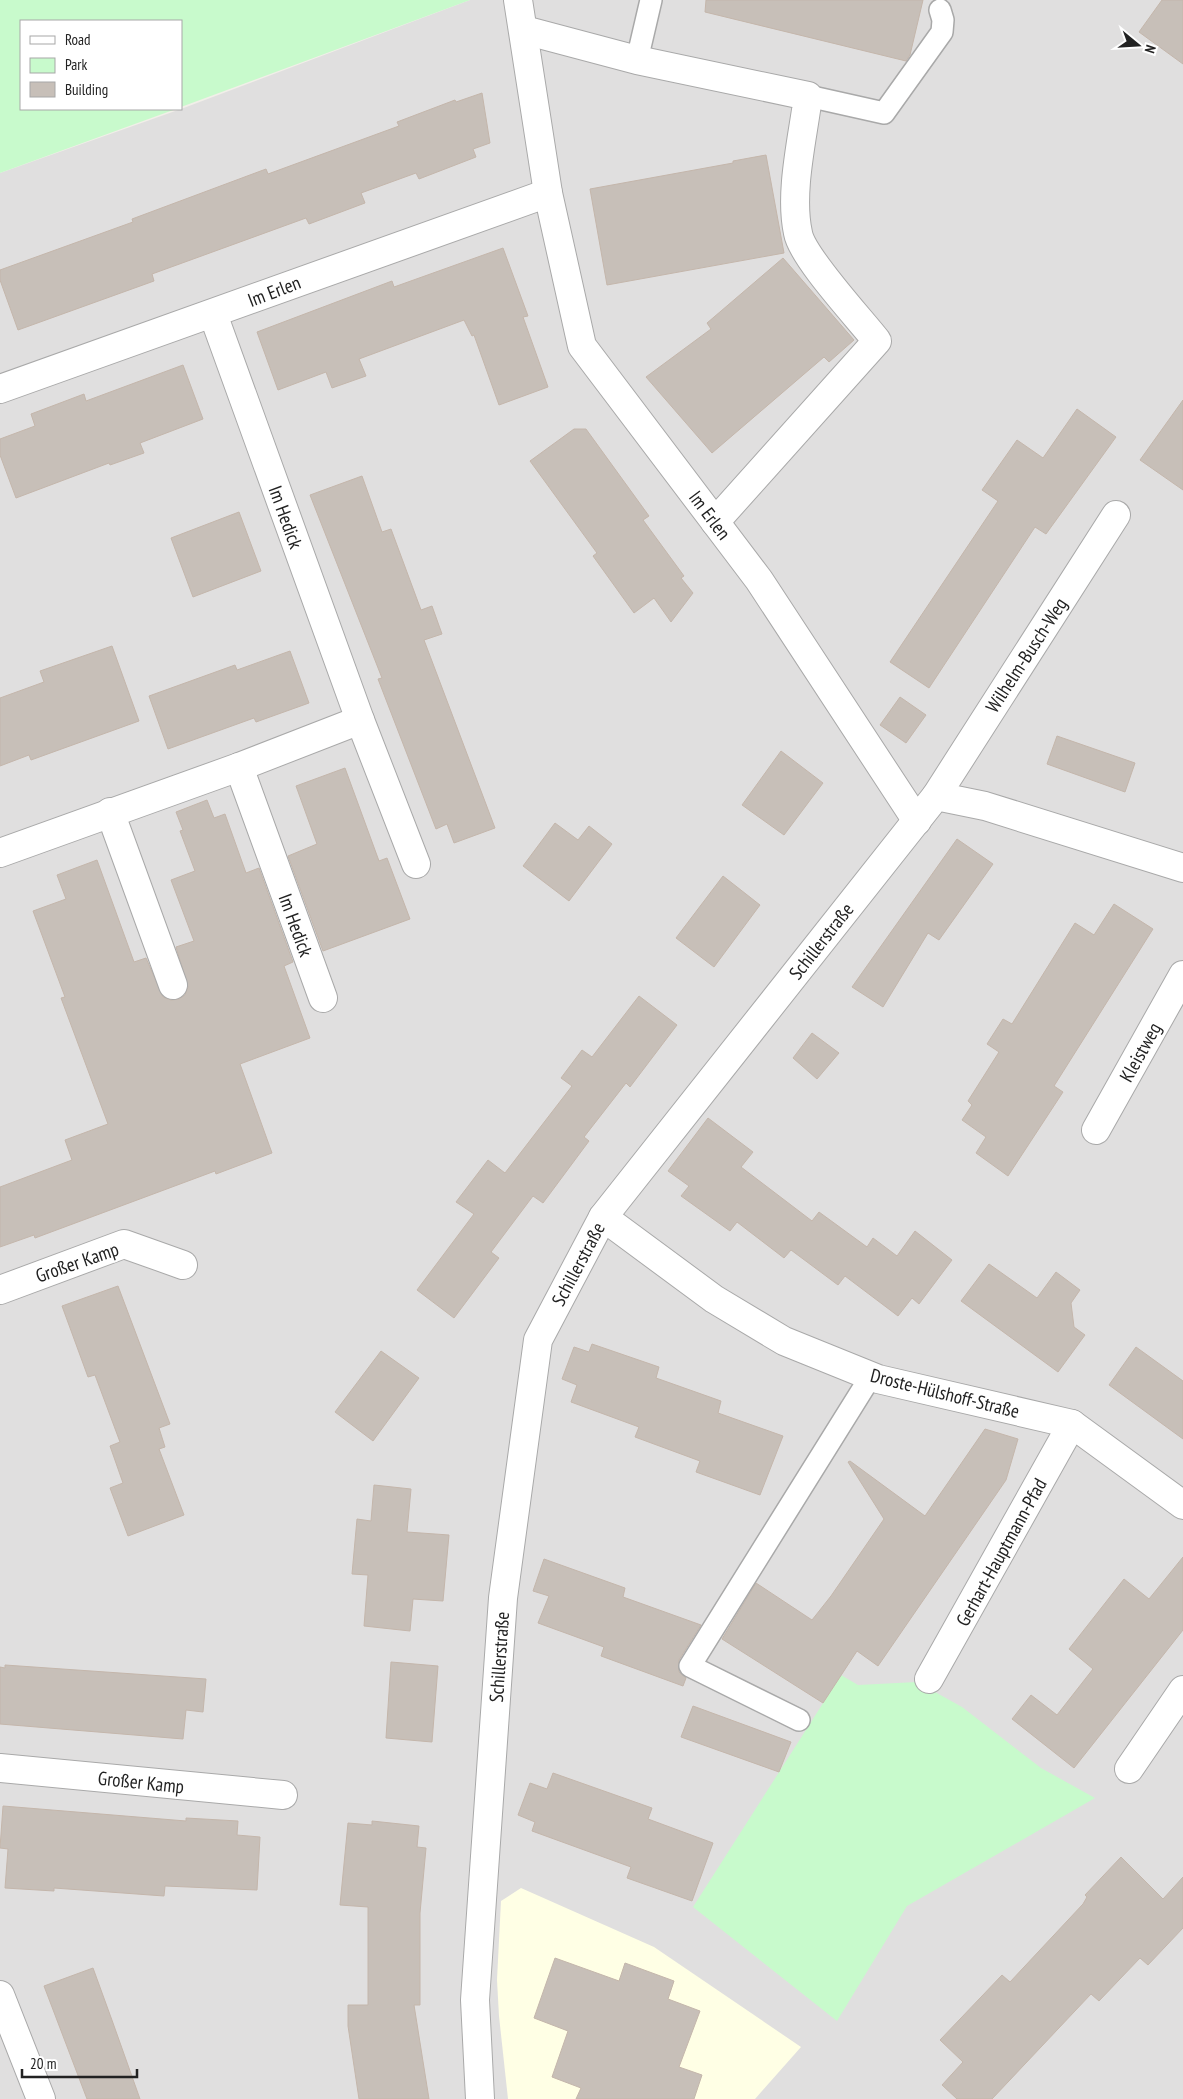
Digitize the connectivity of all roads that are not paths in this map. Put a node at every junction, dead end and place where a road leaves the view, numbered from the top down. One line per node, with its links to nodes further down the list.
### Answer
1 (518, 0): 4 (street, Im Erlen)
2 (651, 0): 5 (lane)
3 (940, 10): 6 (lane)
4 (524, 30): 5 (street); 7 (street, Im Erlen)
5 (637, 60): 6 (street)
6 (808, 96): 11 (street)
7 (548, 192): 8 (street, Im Erlen); 11 (street, Im Erlen)
8 (213, 314): 9 (street, Im Erlen); 12 (street, Im Hedick)
9 (0, 389)
10 (1116, 515): 14 (street, Wilhelm-Busch-Weg)
11 (715, 522): 16 (street, Im Erlen)
12 (360, 720): 13 (street); 18 (street, Im Hedick)
13 (239, 766): 15 (street); 22 (street, Im Hedick)
14 (936, 796): 16 (street, Schillerstraße); 19 (street)
15 (110, 812): 17 (street); 21 (street)
16 (917, 820): 24 (street, Schillerstraße)
17 (0, 853)
18 (416, 864)
19 (1183, 868)
20 (1183, 975): 23 (street, Kleistweg)
21 (173, 985)
22 (322, 998)
23 (1096, 1130)
24 (603, 1217): 27 (street, Droste-Hülshoff-Straße); 38 (street, Schillerstraße)
25 (183, 1264): 26 (street, Großer Kamp)
26 (0, 1290)
27 (871, 1376): 28 (street, Droste-Hülshoff-Straße); 32 (lane)
28 (1072, 1424): 29 (street, Droste-Hülshoff-Straße); 30 (street, Gerhart-Hauptmann-Pfad)
29 (1183, 1505)
30 (929, 1679)
31 (1183, 1690): 34 (street)
32 (799, 1720)
33 (0, 1768): 35 (street, Großer Kamp)
34 (1129, 1769)
35 (283, 1795)
36 (0, 1995): 37 (street)
37 (41, 2099)
38 (480, 2099)

